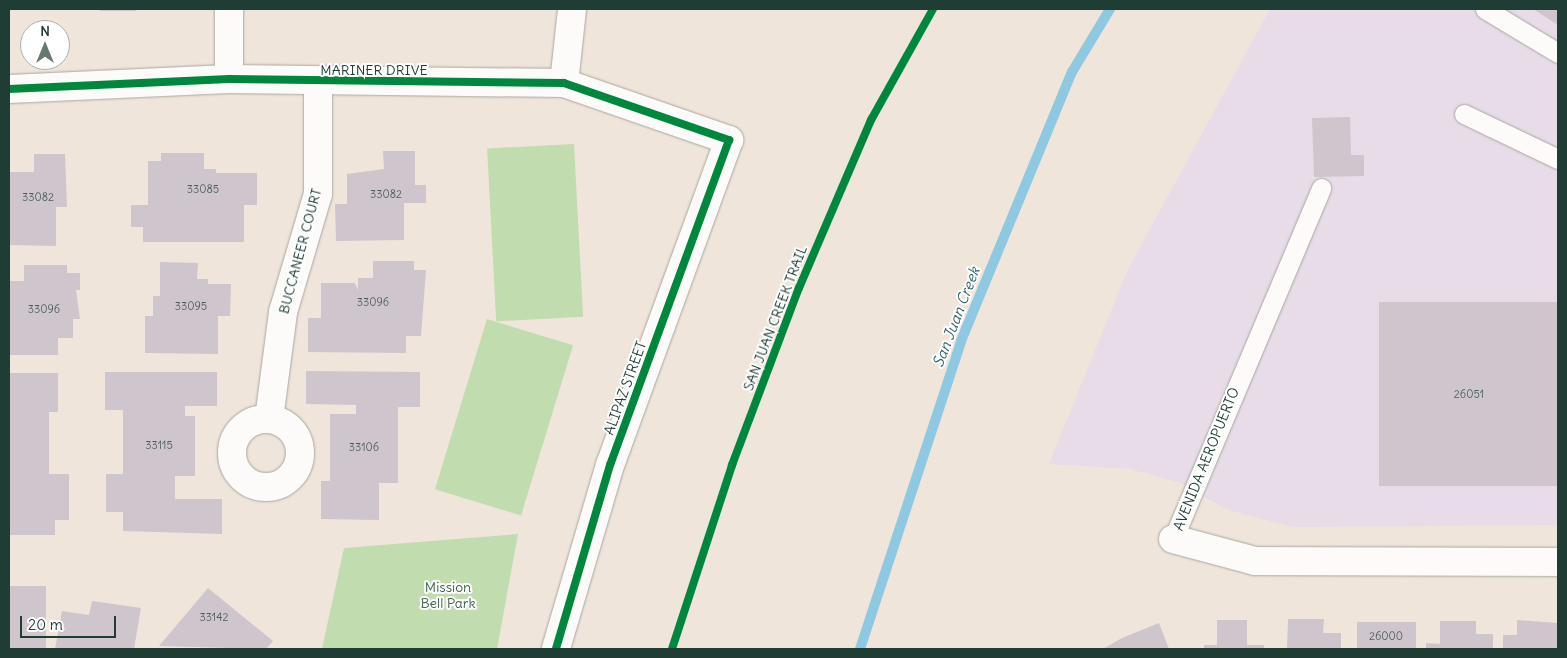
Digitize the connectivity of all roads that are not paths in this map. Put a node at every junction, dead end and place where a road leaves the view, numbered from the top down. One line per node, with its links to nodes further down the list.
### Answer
1 (229, 9): 5 (street)
2 (572, 9): 7 (street)
3 (1485, 9): 4 (lane)
4 (1558, 53)
5 (229, 79): 6 (street, MARINER DRIVE); 8 (street, MARINER DRIVE)
6 (318, 82): 7 (street, MARINER DRIVE); 13 (street, BUCCANEER COURT)
7 (564, 82): 10 (street, MARINER DRIVE)
8 (9, 89)
9 (1464, 114): 11 (lane)
10 (729, 140): 16 (street, ALIPAZ STREET)
11 (1558, 159)
12 (1321, 188): 14 (lane, AVENIDA AEROPUERTO)
13 (269, 419)
14 (1174, 538): 15 (street, AVENIDA AEROPUERTO)
15 (1558, 562)
16 (556, 649)

